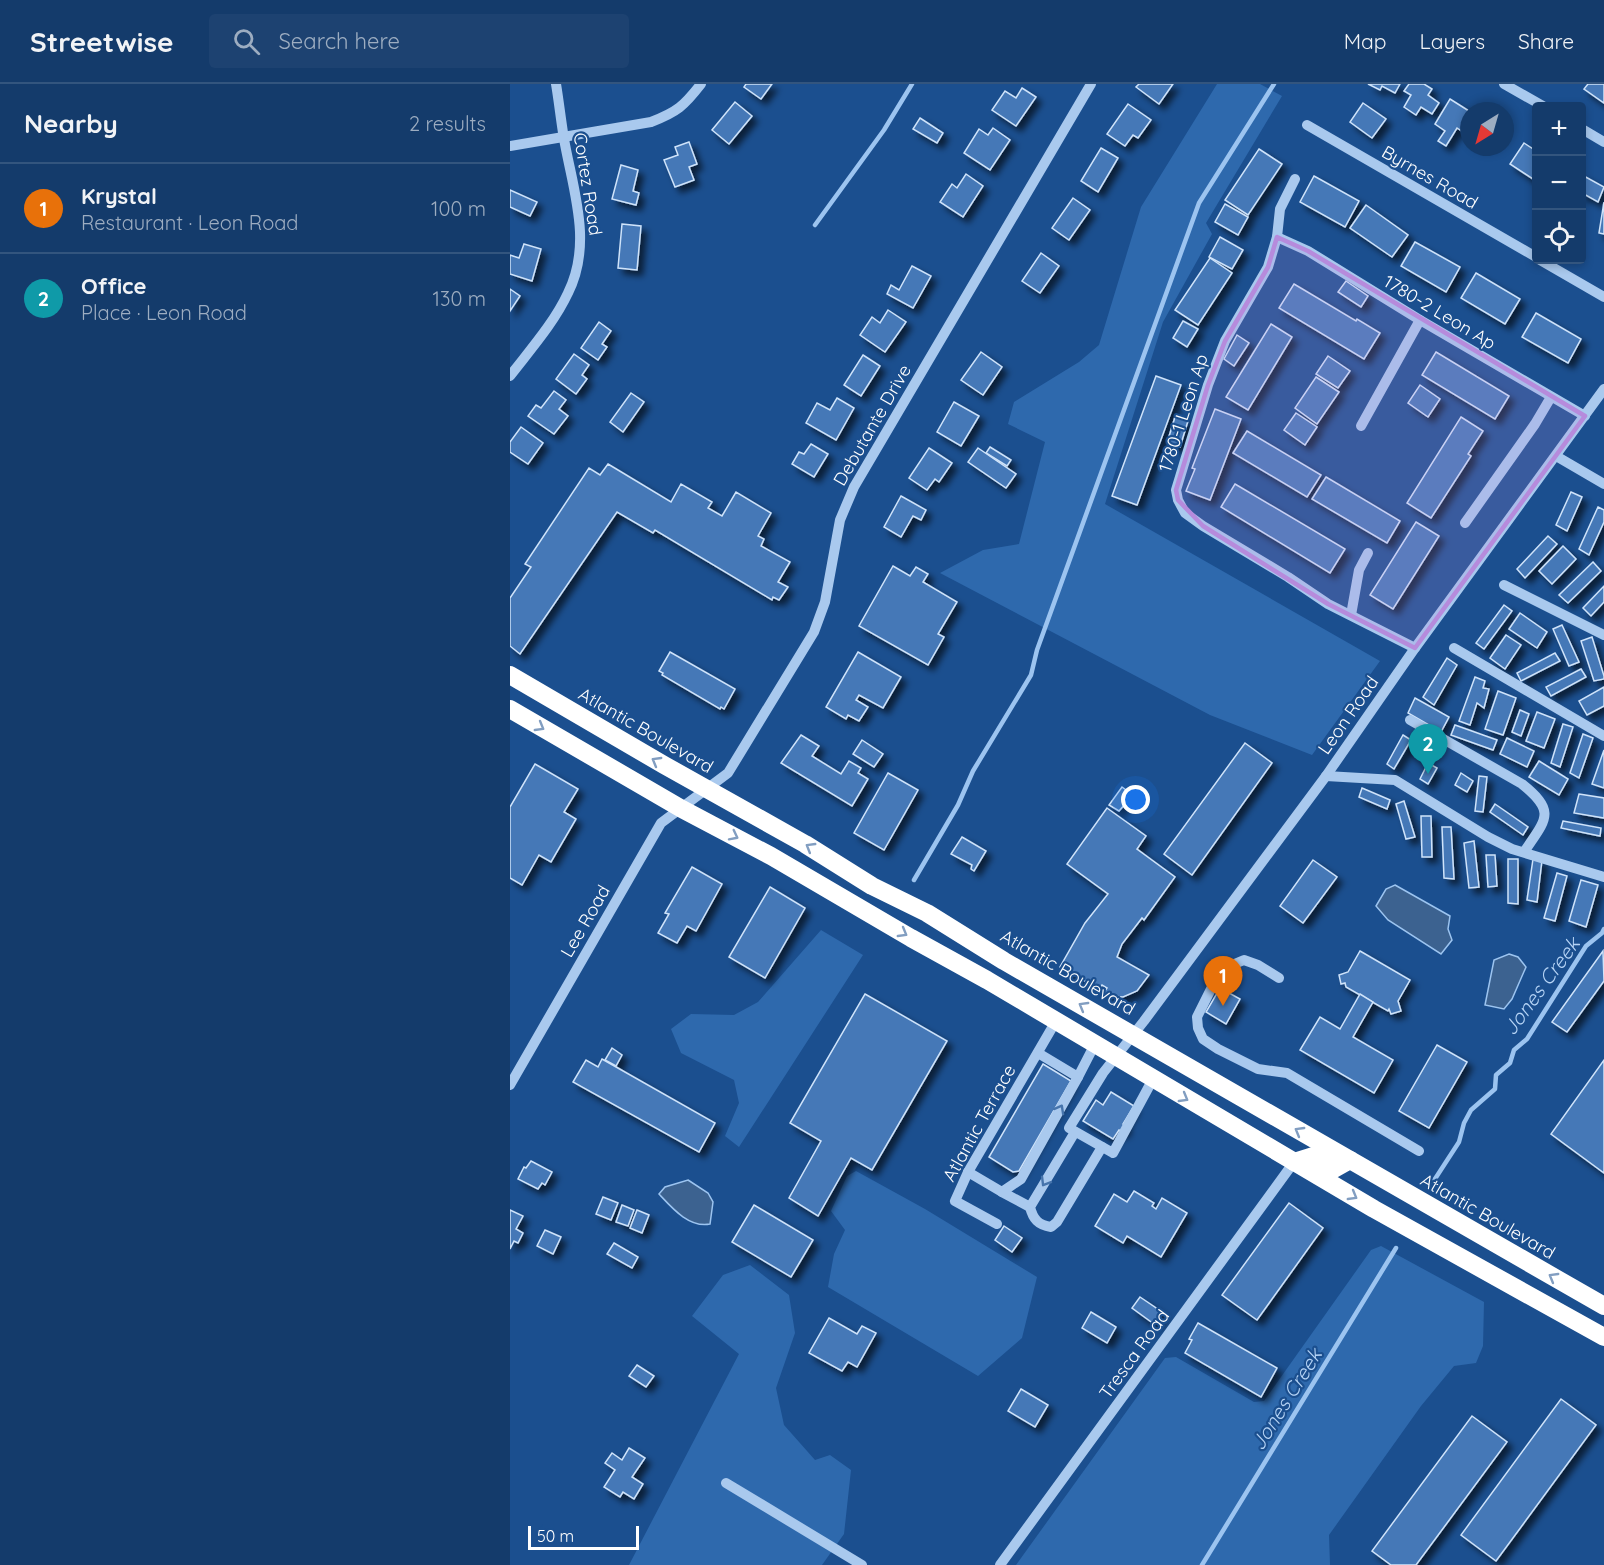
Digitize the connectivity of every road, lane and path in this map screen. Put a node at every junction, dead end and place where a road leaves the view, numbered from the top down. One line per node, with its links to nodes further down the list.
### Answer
1 (556, 84): 8 (street, Cortez Road)
2 (701, 84): 8 (street)
3 (1091, 84): 36 (street, Debutante Drive)
4 (1509, 85): 5 (street)
5 (1537, 102)
6 (1307, 125): 13 (street, Byrnes Road)
7 (1586, 132): 9 (street)
8 (564, 136): 10 (street); 17 (street, Cortez Road)
9 (1604, 142)
10 (510, 146)
11 (1295, 179): 12 (street, 1780-1 Leon Ap)
12 (1277, 237): 16 (street, 1780-2 Leon Ap); 27 (street, 1780-1 Leon Ap)
13 (1532, 255)
14 (1547, 264): 15 (street)
15 (1604, 297)
16 (1420, 320): 19 (street, 1780-2 Leon Ap); 21 (street)
17 (510, 376)
18 (1604, 389): 20 (street, Leon Road)
19 (1551, 397): 20 (street, 1780-2 Leon Ap); 24 (street)
20 (1585, 416): 22 (street, Leon Road)
21 (1361, 426)
22 (1556, 456): 23 (street); 29 (street, Leon Road)
23 (1604, 484)
24 (1465, 524)
25 (1368, 553): 27 (street)
26 (1504, 585): 28 (street)
27 (1351, 615): 29 (street, 1780-1 Leon Ap)
28 (1604, 635)
29 (1415, 648): 35 (street, Leon Road)
30 (1454, 648): 34 (street)
31 (510, 675): 36 (highway, Atlantic Boulevard, one-way to 31)
32 (510, 709): 37 (highway, one-way to 37)
33 (1410, 720): 38 (street)
34 (1604, 736)
35 (1326, 776): 38 (street); 42 (street, Leon Road)
36 (708, 789): 37 (street, Lee Road); 42 (highway, Atlantic Boulevard, one-way to 36)
37 (682, 809): 41 (highway, one-way to 41); 48 (street, Lee Road)
38 (1524, 852): 39 (street)
39 (1604, 877)
40 (1279, 978): 51 (street)
41 (1056, 1021): 43 (highway); 44 (street, Atlantic Terrace)
42 (1134, 1035): 45 (street, Leon Road); 52 (highway, Atlantic Boulevard, one-way to 42)
43 (1095, 1044): 45 (highway); 46 (street)
44 (1038, 1053): 46 (street); 54 (street, Atlantic Terrace)
45 (1116, 1057): 47 (highway); 49 (street, Leon Road)
46 (1078, 1077): 55 (street, one-way to 46)
47 (1153, 1079): 50 (street); 53 (highway, one-way to 53)
48 (510, 1085)
49 (1075, 1132): 50 (street); 56 (street, one-way to 56)
50 (1102, 1147): 56 (street)
51 (1419, 1151)
52 (1350, 1160): 53 (highway); 58 (highway, Atlantic Boulevard, one-way to 52)
53 (1294, 1162): 59 (highway, one-way to 59); 62 (street, Tresca Road)
54 (968, 1172): 55 (street); 57 (street, Atlantic Terrace)
55 (1002, 1192): 56 (street)
56 (1030, 1207)
57 (997, 1224)
58 (1604, 1306)
59 (1604, 1337)
60 (726, 1483): 61 (street)
61 (862, 1565)
62 (1000, 1565)

